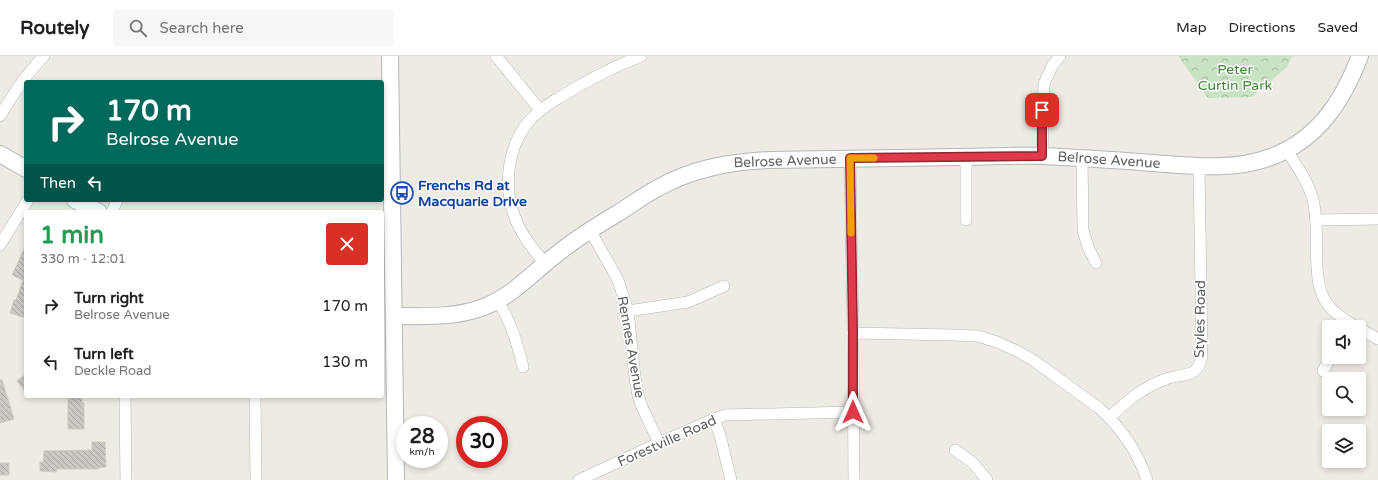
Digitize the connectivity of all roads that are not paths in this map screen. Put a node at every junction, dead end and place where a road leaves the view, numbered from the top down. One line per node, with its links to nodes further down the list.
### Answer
1 (44, 56): 8 (street)
2 (390, 56): 23 (street)
3 (496, 56): 7 (street)
4 (641, 56): 7 (street)
5 (1060, 56): 11 (street)
6 (1360, 56): 9 (street, Belrose Avenue)
7 (540, 110): 26 (street)
8 (0, 116)
9 (1286, 150): 15 (street, Belrose Avenue); 22 (street)
10 (0, 154): 16 (street)
11 (1042, 156): 12 (street, Belrose Avenue); 14 (street, Belrose Avenue)
12 (966, 157): 13 (street, Belrose Avenue); 21 (street)
13 (850, 158): 24 (street, Belrose Avenue); 33 (street)
14 (1082, 158): 15 (street, Belrose Avenue); 27 (street)
15 (1199, 166): 42 (street, Styles Road)
16 (24, 168)
17 (27, 202): 25 (street)
18 (79, 202): 19 (street)
19 (95, 210)
20 (1378, 219): 22 (street)
21 (966, 220)
22 (1317, 220): 32 (street)
23 (387, 230): 31 (street)
24 (590, 230): 26 (street, Belrose Avenue); 30 (street, Rennes Avenue)
25 (0, 245)
26 (545, 263): 29 (street, Belrose Avenue)
27 (1096, 263)
28 (724, 286): 30 (street)
29 (498, 301): 31 (street, Belrose Avenue); 37 (street)
30 (628, 312): 44 (street, Rennes Avenue)
31 (394, 316): 48 (street)
32 (1345, 320)
33 (853, 333): 41 (street); 42 (street)
34 (1366, 333): 35 (street)
35 (1378, 339)
36 (1327, 364): 38 (street)
37 (522, 367)
38 (1323, 371)
39 (125, 398): 46 (street)
40 (255, 398): 47 (street)
41 (853, 412): 43 (street, Forestville Road); 51 (street)
42 (1110, 417): 53 (street)
43 (714, 419): 44 (street, Forestville Road); 50 (street)
44 (659, 443): 49 (street, Forestville Road)
45 (955, 450): 52 (street)
46 (126, 480)
47 (256, 480)
48 (396, 480)
49 (579, 480)
50 (731, 480)
51 (854, 480)
52 (987, 480)
53 (1147, 480)

